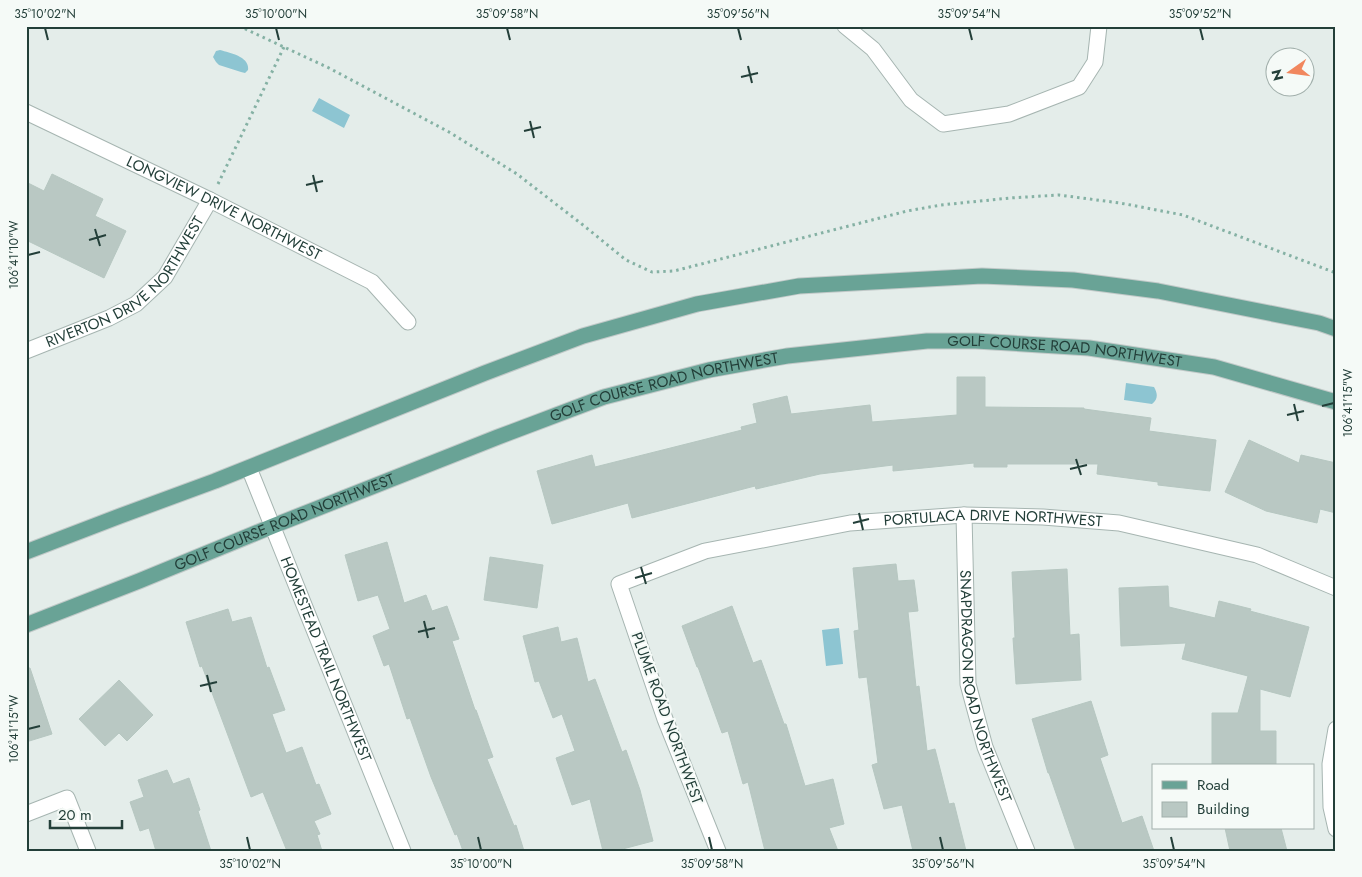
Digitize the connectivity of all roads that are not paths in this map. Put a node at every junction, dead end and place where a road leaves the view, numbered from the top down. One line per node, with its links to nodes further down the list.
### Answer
1 (845, 26): 2 (street)
2 (1099, 26)
3 (26, 112): 4 (street, LONGVIEW DRIVE NORTHWEST)
4 (210, 200): 5 (street, LONGVIEW DRIVE NORTHWEST); 7 (street, RIVERTON DRIVE NORTHWEST)
5 (408, 322)
6 (1336, 329): 9 (main road)
7 (26, 351)
8 (1336, 402): 11 (main road, GOLF COURSE ROAD NORTHWEST)
9 (249, 468): 11 (street, HOMESTEAD TRAIL NORTHWEST); 12 (main road)
10 (964, 515): 13 (street, PORTULACA DRIVE NORTHWEST); 14 (street, PORTULACA DRIVE NORTHWEST); 22 (street, SNAPDRAGON ROAD NORTHWEST)
11 (273, 526): 15 (main road, GOLF COURSE ROAD NORTHWEST); 20 (street, HOMESTEAD TRAIL NORTHWEST)
12 (26, 552)
13 (619, 584): 21 (street, PLUME ROAD NORTHWEST)
14 (1336, 588)
15 (26, 625)
16 (1336, 729): 18 (street)
17 (26, 814): 19 (street)
18 (1336, 829)
19 (88, 851)
20 (403, 851)
21 (718, 851)
22 (1027, 851)

